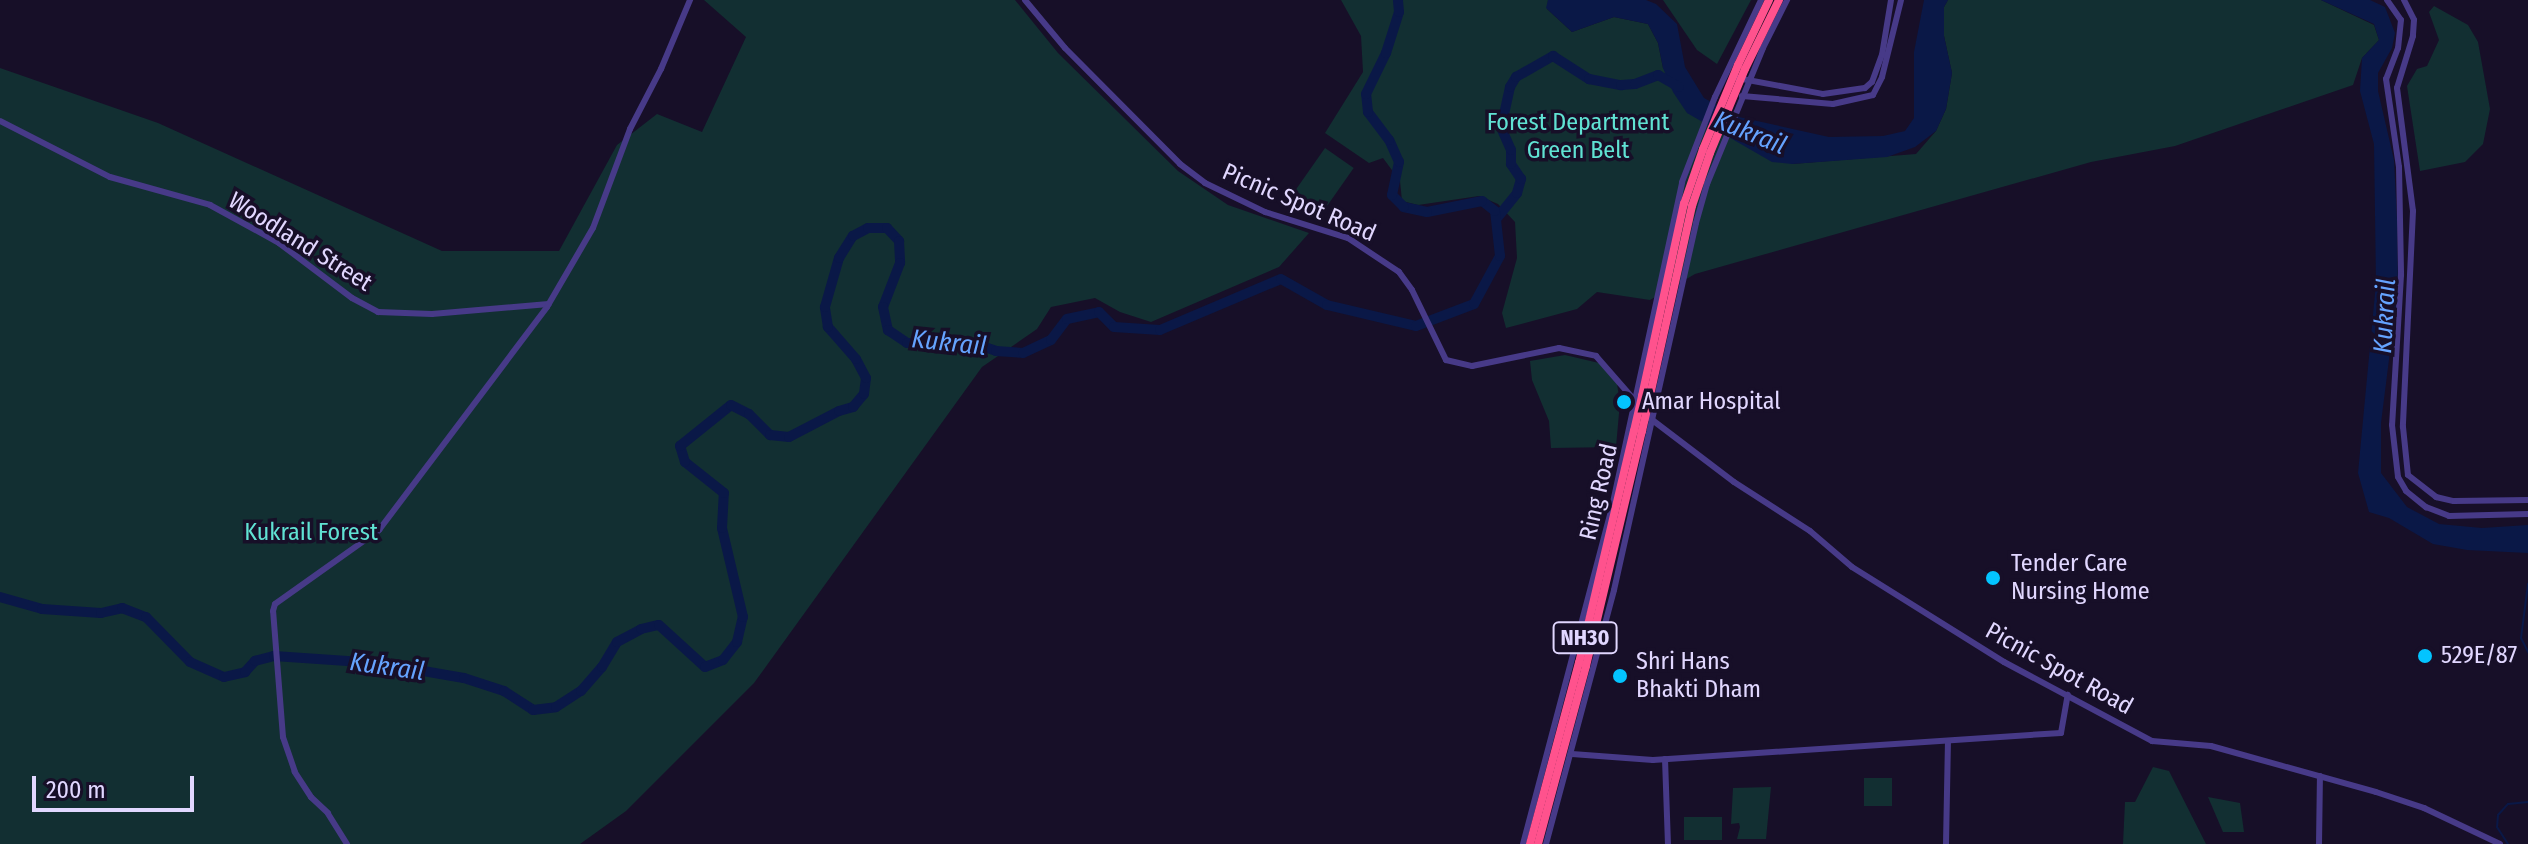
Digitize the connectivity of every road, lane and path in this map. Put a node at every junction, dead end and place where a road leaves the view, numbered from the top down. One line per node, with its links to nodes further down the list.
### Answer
1 (690, 0): 18 (street)
2 (1025, 0): 19 (street, Picnic Spot Road)
3 (1761, 0): 12 (street)
4 (1769, 0): 11 (highway, NH30)
5 (1779, 0): 11 (highway, NH30)
6 (1787, 0): 13 (street)
7 (1891, 0): 13 (street)
8 (1901, 0): 15 (street)
9 (2387, 0): 23 (street)
10 (2404, 0): 22 (street)
11 (1741, 67): 17 (highway, NH30, bridge)
12 (1726, 74): 13 (street); 14 (street)
13 (1749, 83): 15 (street)
14 (1719, 88): 15 (street); 17 (street)
15 (1744, 97): 17 (street)
16 (0, 121): 18 (street, Woodland Street)
17 (1707, 151): 19 (street); 20 (street); 21 (highway, Ring Road / NH30, bridge)
18 (549, 304): 29 (street)
19 (1633, 399): 20 (street, Picnic Spot Road); 21 (street)
20 (1651, 419): 21 (street); 24 (street, Picnic Spot Road)
21 (1638, 431): 26 (street); 30 (street); 31 (highway, Ring Road / NH30); 32 (highway, Ring Road / NH30)
22 (2528, 500)
23 (2528, 514)
24 (2068, 695): 25 (street); 28 (street, Picnic Spot Road)
25 (1948, 741): 27 (street); 35 (street)
26 (1572, 754): 27 (street); 33 (street)
27 (1665, 759): 34 (street)
28 (2320, 776): 36 (street); 37 (street, Picnic Spot Road)
29 (347, 844)
30 (1523, 844)
31 (1530, 844)
32 (1538, 844)
33 (1546, 844)
34 (1668, 844)
35 (1946, 844)
36 (2319, 844)
37 (2500, 844)

